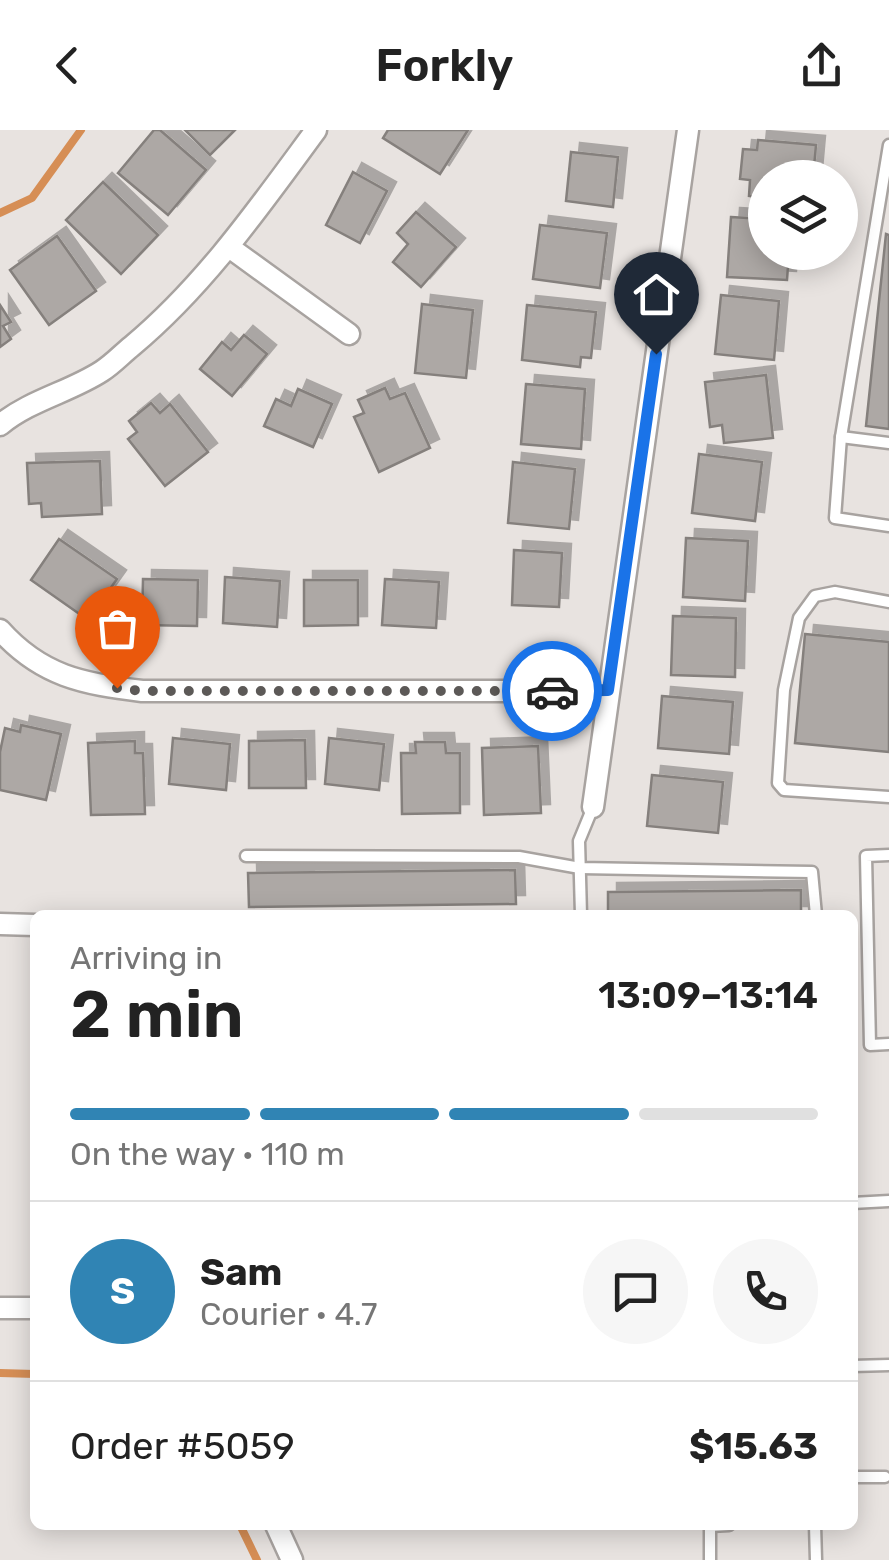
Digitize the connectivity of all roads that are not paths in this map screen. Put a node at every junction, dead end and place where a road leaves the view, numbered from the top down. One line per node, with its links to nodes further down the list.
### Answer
1 (316, 130): 4 (street)
2 (688, 130): 12 (street)
3 (889, 145): 7 (lane)
4 (230, 247): 5 (street); 6 (street)
5 (349, 334)
6 (0, 424)
7 (841, 438): 8 (lane); 9 (lane)
8 (889, 443)
9 (889, 526)
10 (889, 602): 13 (lane)
11 (0, 630): 12 (street)
12 (608, 690): 14 (street)
13 (889, 797)
14 (592, 807): 17 (lane)
15 (889, 855): 22 (lane)
16 (246, 856): 17 (lane)
17 (580, 868): 18 (lane); 19 (lane)
18 (581, 910)
19 (816, 910)
20 (0, 924): 21 (street)
21 (30, 925)
22 (889, 1044)
23 (889, 1200): 24 (lane)
24 (858, 1203)
25 (0, 1308): 26 (street)
26 (30, 1308)
27 (889, 1365): 28 (lane)
28 (858, 1366)
29 (858, 1477): 30 (lane)
30 (885, 1477)
31 (278, 1530): 34 (street)
32 (710, 1530): 35 (lane)
33 (816, 1530): 36 (lane)
34 (292, 1560)
35 (710, 1560)
36 (816, 1560)

